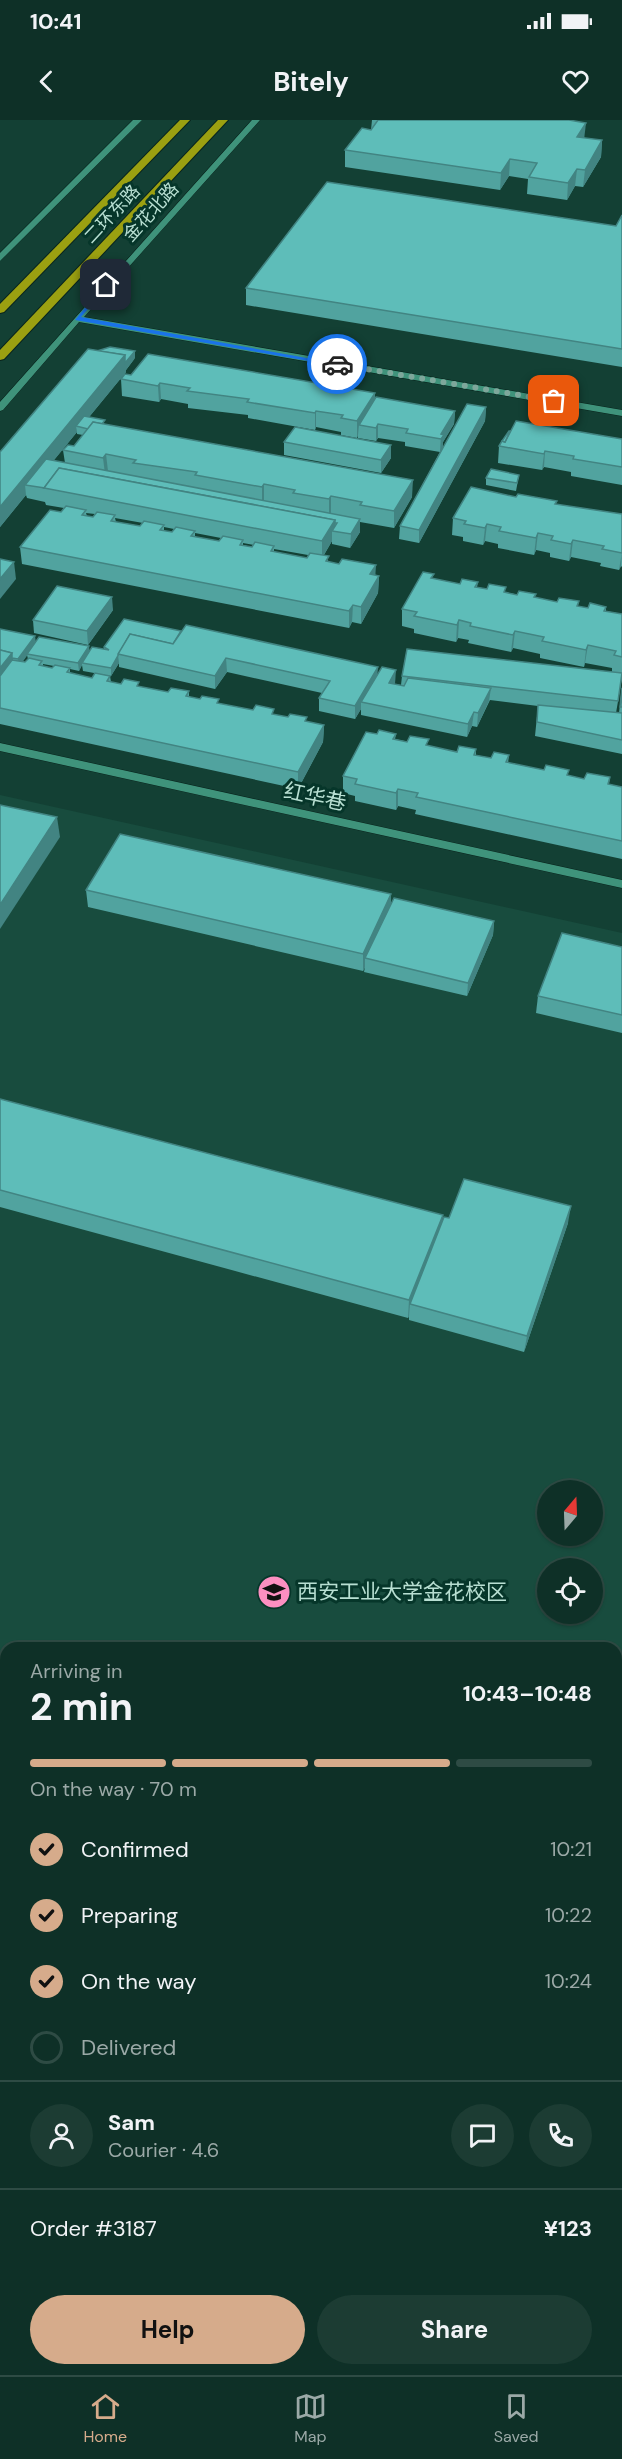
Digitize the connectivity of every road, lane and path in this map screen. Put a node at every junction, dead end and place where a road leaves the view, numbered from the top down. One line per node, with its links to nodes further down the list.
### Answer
1 (138, 120): 5 (main road)
2 (185, 120): 6 (highway, 二环东路)
3 (223, 120): 8 (highway, 二环东路)
4 (256, 120): 7 (main road, 金花北路)
5 (0, 258)
6 (0, 310)
7 (77, 318): 9 (main road, 金花北路); 10 (main road)
8 (0, 357)
9 (0, 408)
10 (622, 413)
11 (0, 747): 12 (main road, 红华巷)
12 (622, 884)

